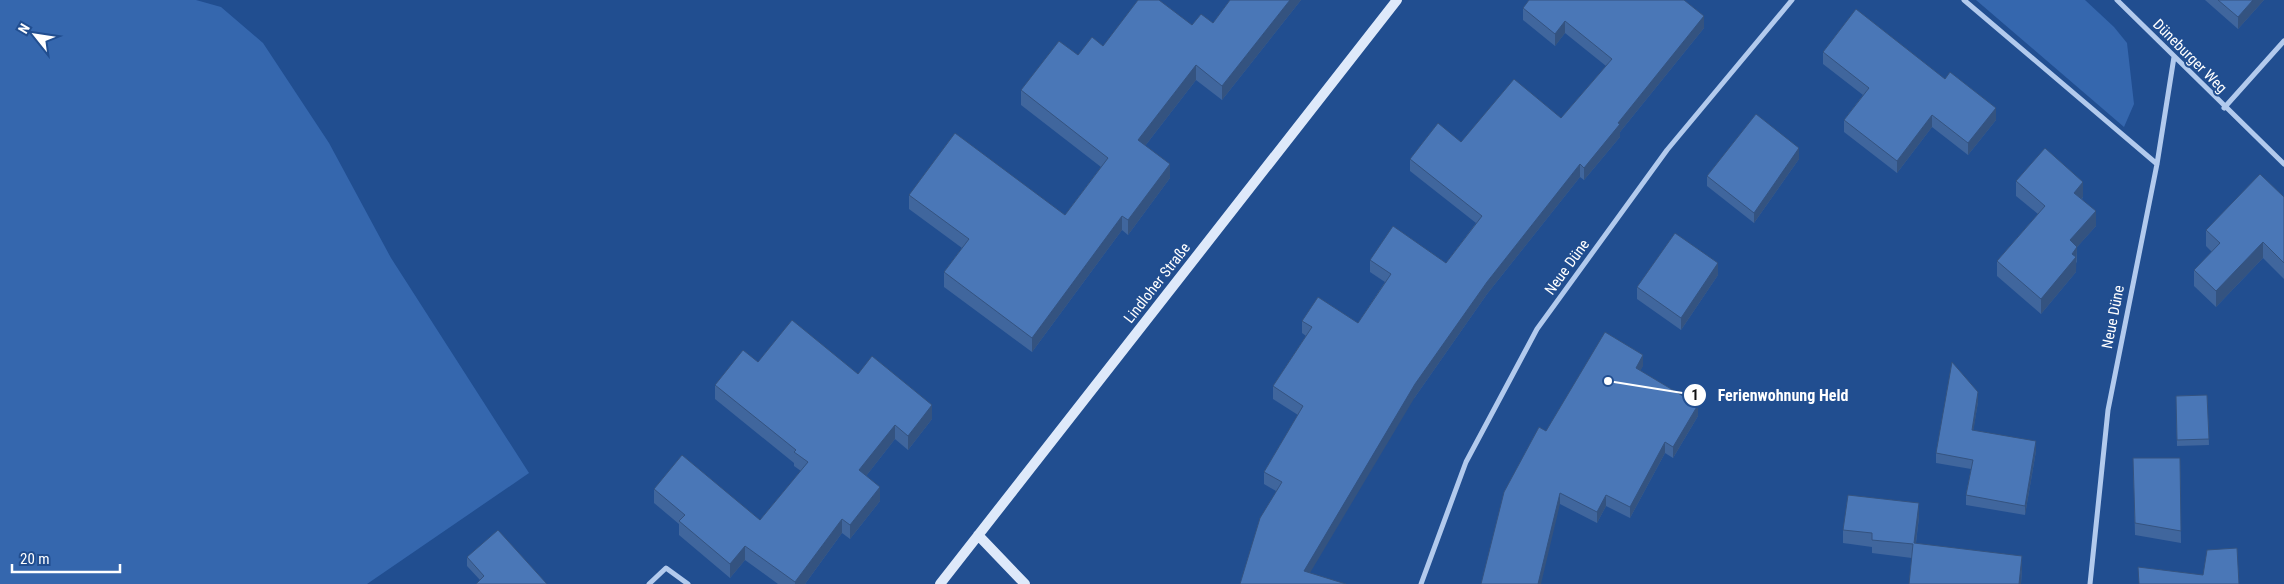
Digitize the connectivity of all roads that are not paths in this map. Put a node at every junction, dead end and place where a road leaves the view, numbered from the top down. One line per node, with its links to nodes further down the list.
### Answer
1 (1397, 0): 10 (street, Lindloher Straße)
2 (1792, 0): 15 (street, Neue Düne)
3 (1964, 0): 8 (street)
4 (2116, 0): 6 (street, Düneburger Weg)
5 (2284, 41): 7 (street, Düneburger Weg)
6 (2174, 57): 7 (street, Düneburger Weg); 8 (street, Neue Düne)
7 (2224, 108): 9 (street, Düneburger Weg)
8 (2157, 164): 16 (street, Neue Düne)
9 (2284, 164)
10 (978, 535): 13 (street, Lindloher Straße); 14 (street)
11 (649, 584): 12 (street)
12 (688, 584)
13 (940, 584)
14 (1025, 584)
15 (1421, 584)
16 (2090, 584)

